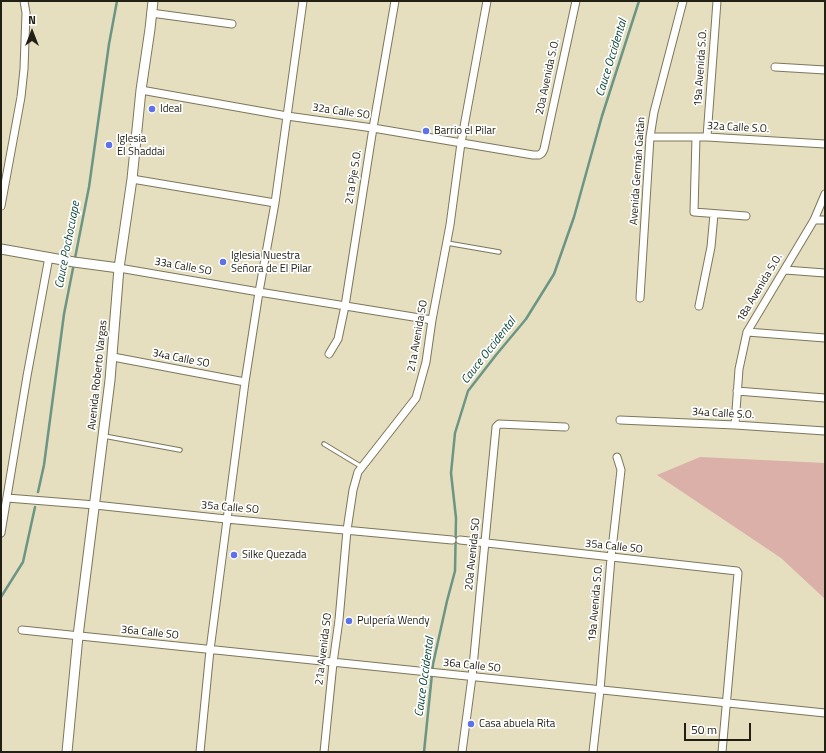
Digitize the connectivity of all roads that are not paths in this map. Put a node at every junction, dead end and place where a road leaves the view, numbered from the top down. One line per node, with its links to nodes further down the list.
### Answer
1 (24, 1): 25 (street)
2 (152, 1): 9 (street, Avenida Roberto Vargas)
3 (303, 1): 14 (street)
4 (395, 1): 15 (street, 21a Pje S.O.)
5 (487, 1): 19 (street, 21a Avenida SO)
6 (576, 1): 21 (street, 20a Avenida S.O.)
7 (683, 1): 16 (street, Avenida Germán Gaitán)
8 (717, 1): 18 (street, 19a Avenida S.O.)
9 (151, 13): 10 (street); 13 (street, Avenida Roberto Vargas)
10 (232, 24)
11 (775, 67): 12 (street)
12 (825, 70)
13 (141, 90): 14 (street, 32a Calle SO); 22 (street, Avenida Roberto Vargas)
14 (287, 116): 15 (street, 32a Calle SO); 24 (street)
15 (373, 128): 19 (street, 32a Calle SO); 39 (street, 21a Pje S.O.)
16 (650, 137): 17 (street, 32a Calle S.O.); 38 (street, Avenida Germán Gaitán)
17 (696, 137): 18 (street, 32a Calle S.O.); 26 (street)
18 (707, 137): 20 (street, 32a Calle S.O.)
19 (461, 143): 21 (street, 32a Calle SO); 30 (street, 21a Avenida SO)
20 (825, 144)
21 (539, 155)
22 (132, 179): 24 (street); 34 (street, Avenida Roberto Vargas)
23 (825, 194): 28 (street, 18a Avenida S.O.)
24 (275, 203): 37 (street)
25 (1, 206)
26 (714, 214): 27 (street); 40 (street)
27 (746, 216)
28 (814, 220): 29 (street); 35 (street, 18a Avenida S.O.)
29 (825, 220)
30 (446, 243): 32 (lane); 41 (street, 21a Avenida SO)
31 (1, 249): 33 (street, 33a Calle SO)
32 (499, 252)
33 (49, 257): 34 (street, 33a Calle SO); 58 (street)
34 (119, 268): 37 (street, 33a Calle SO); 45 (street, Avenida Roberto Vargas)
35 (785, 270): 36 (street); 42 (street, 18a Avenida S.O.)
36 (825, 273)
37 (259, 292): 39 (street, 33a Calle SO); 46 (street)
38 (640, 298)
39 (345, 306): 41 (street, 33a Calle SO); 44 (street, 21a Pje S.O.)
40 (699, 306)
41 (432, 320): 57 (street, 21a Avenida SO)
42 (747, 332): 43 (street); 47 (street, 18a Avenida S.O.)
43 (825, 338)
44 (329, 354)
45 (113, 357): 46 (street, 34a Calle SO); 53 (street, Avenida Roberto Vargas)
46 (245, 382): 60 (street)
47 (737, 391): 48 (street); 50 (street, 18a Avenida S.O.)
48 (825, 398)
49 (620, 420): 50 (street, 34a Calle S.O.)
50 (735, 425): 52 (street, 34a Calle S.O.)
51 (565, 427): 63 (street, 20a Avenida SO)
52 (825, 432)
53 (104, 435): 55 (lane); 59 (street, Avenida Roberto Vargas)
54 (324, 444): 57 (lane)
55 (180, 450)
56 (617, 457): 64 (street, 19a Avenida S.O.)
57 (362, 467): 61 (street, 21a Avenida SO)
58 (6, 498): 59 (street, 35a Calle SO); 62 (street)
59 (95, 505): 60 (street, 35a Calle SO); 66 (street, Avenida Roberto Vargas)
60 (226, 519): 61 (street, 35a Calle SO); 67 (street)
61 (347, 530): 63 (street, 35a Calle SO); 68 (street, 21a Avenida SO)
62 (1, 533)
63 (486, 543): 64 (street, 35a Calle SO); 69 (street, 20a Avenida SO)
64 (611, 558): 70 (street, 19a Avenida S.O.); 71 (street, 35a Calle SO)
65 (22, 630): 66 (street, 36a Calle SO)
66 (78, 636): 67 (street, 36a Calle SO); 73 (street, Avenida Roberto Vargas)
67 (210, 650): 68 (street, 36a Calle SO); 74 (street)
68 (333, 662): 69 (street, 36a Calle SO); 75 (street, 21a Avenida SO)
69 (472, 677): 70 (street, 36a Calle SO); 76 (street, 20a Avenida SO)
70 (600, 690): 71 (street, 36a Calle SO); 77 (street, 19a Avenida S.O.)
71 (726, 703): 72 (street, 36a Calle SO); 78 (street)
72 (825, 713)
73 (67, 752)
74 (200, 752)
75 (324, 752)
76 (462, 752)
77 (593, 752)
78 (722, 752)

